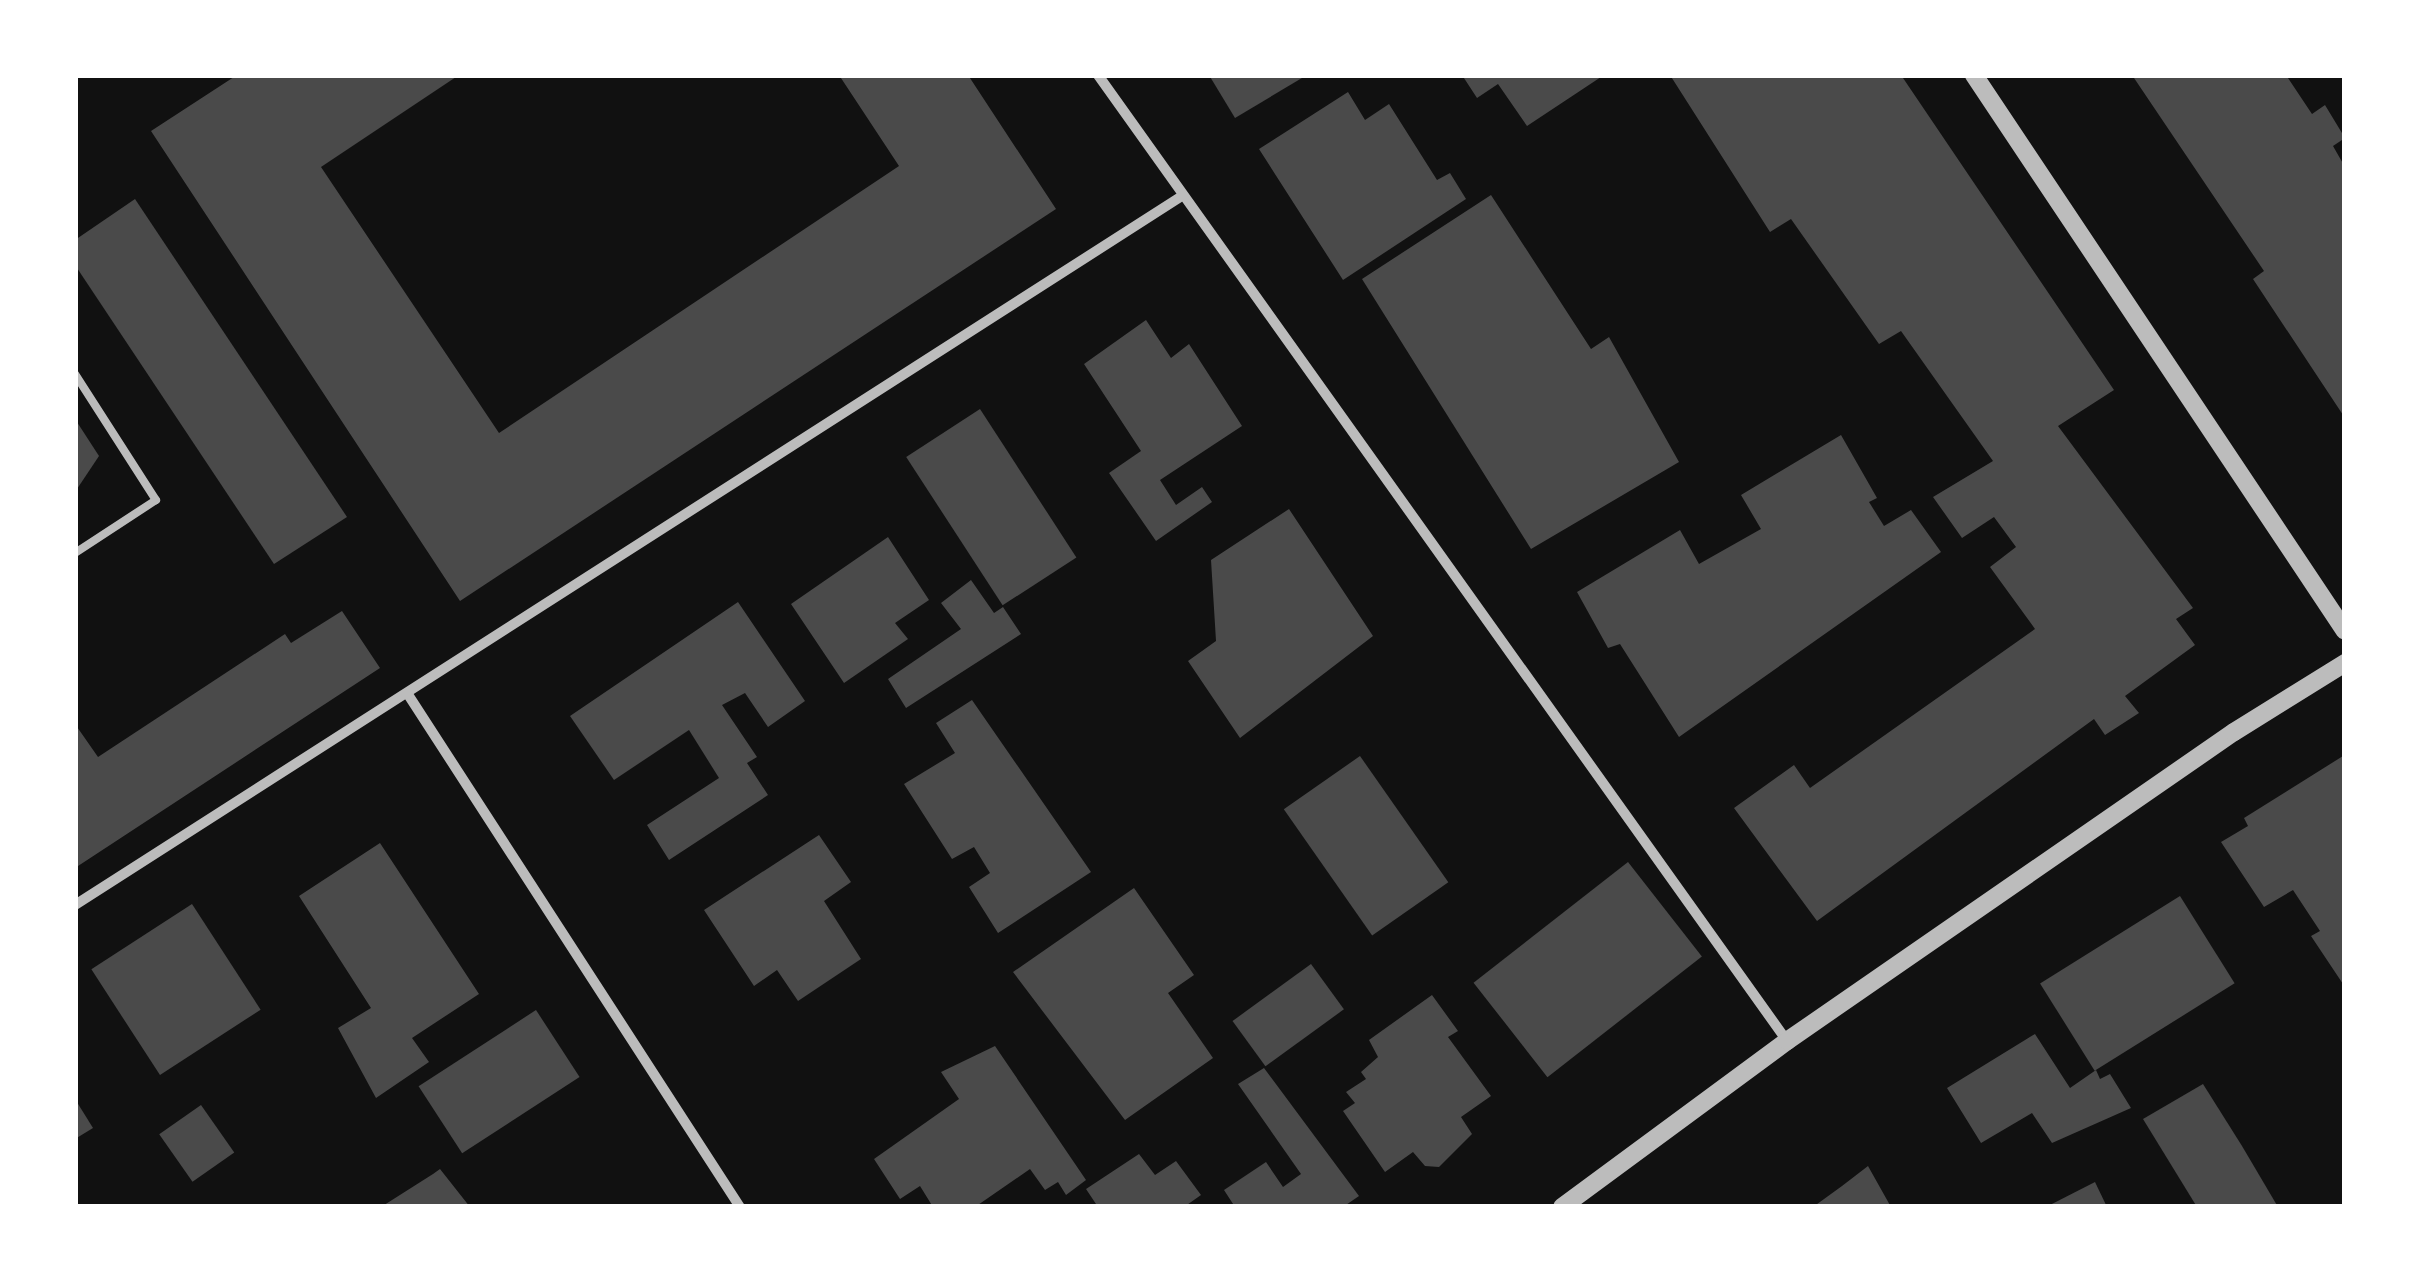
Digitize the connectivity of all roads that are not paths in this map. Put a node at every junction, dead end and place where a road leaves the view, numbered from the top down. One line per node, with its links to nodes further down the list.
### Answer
1 (1098, 75): 3 (street)
2 (1974, 75): 6 (street)
3 (1180, 198): 8 (street); 10 (street)
4 (75, 374): 5 (lane)
5 (75, 553)
6 (2345, 631)
7 (2345, 663): 10 (street)
8 (409, 696): 9 (street); 11 (street)
9 (75, 905)
10 (1787, 1041): 12 (street)
11 (740, 1207)
12 (1562, 1207)

